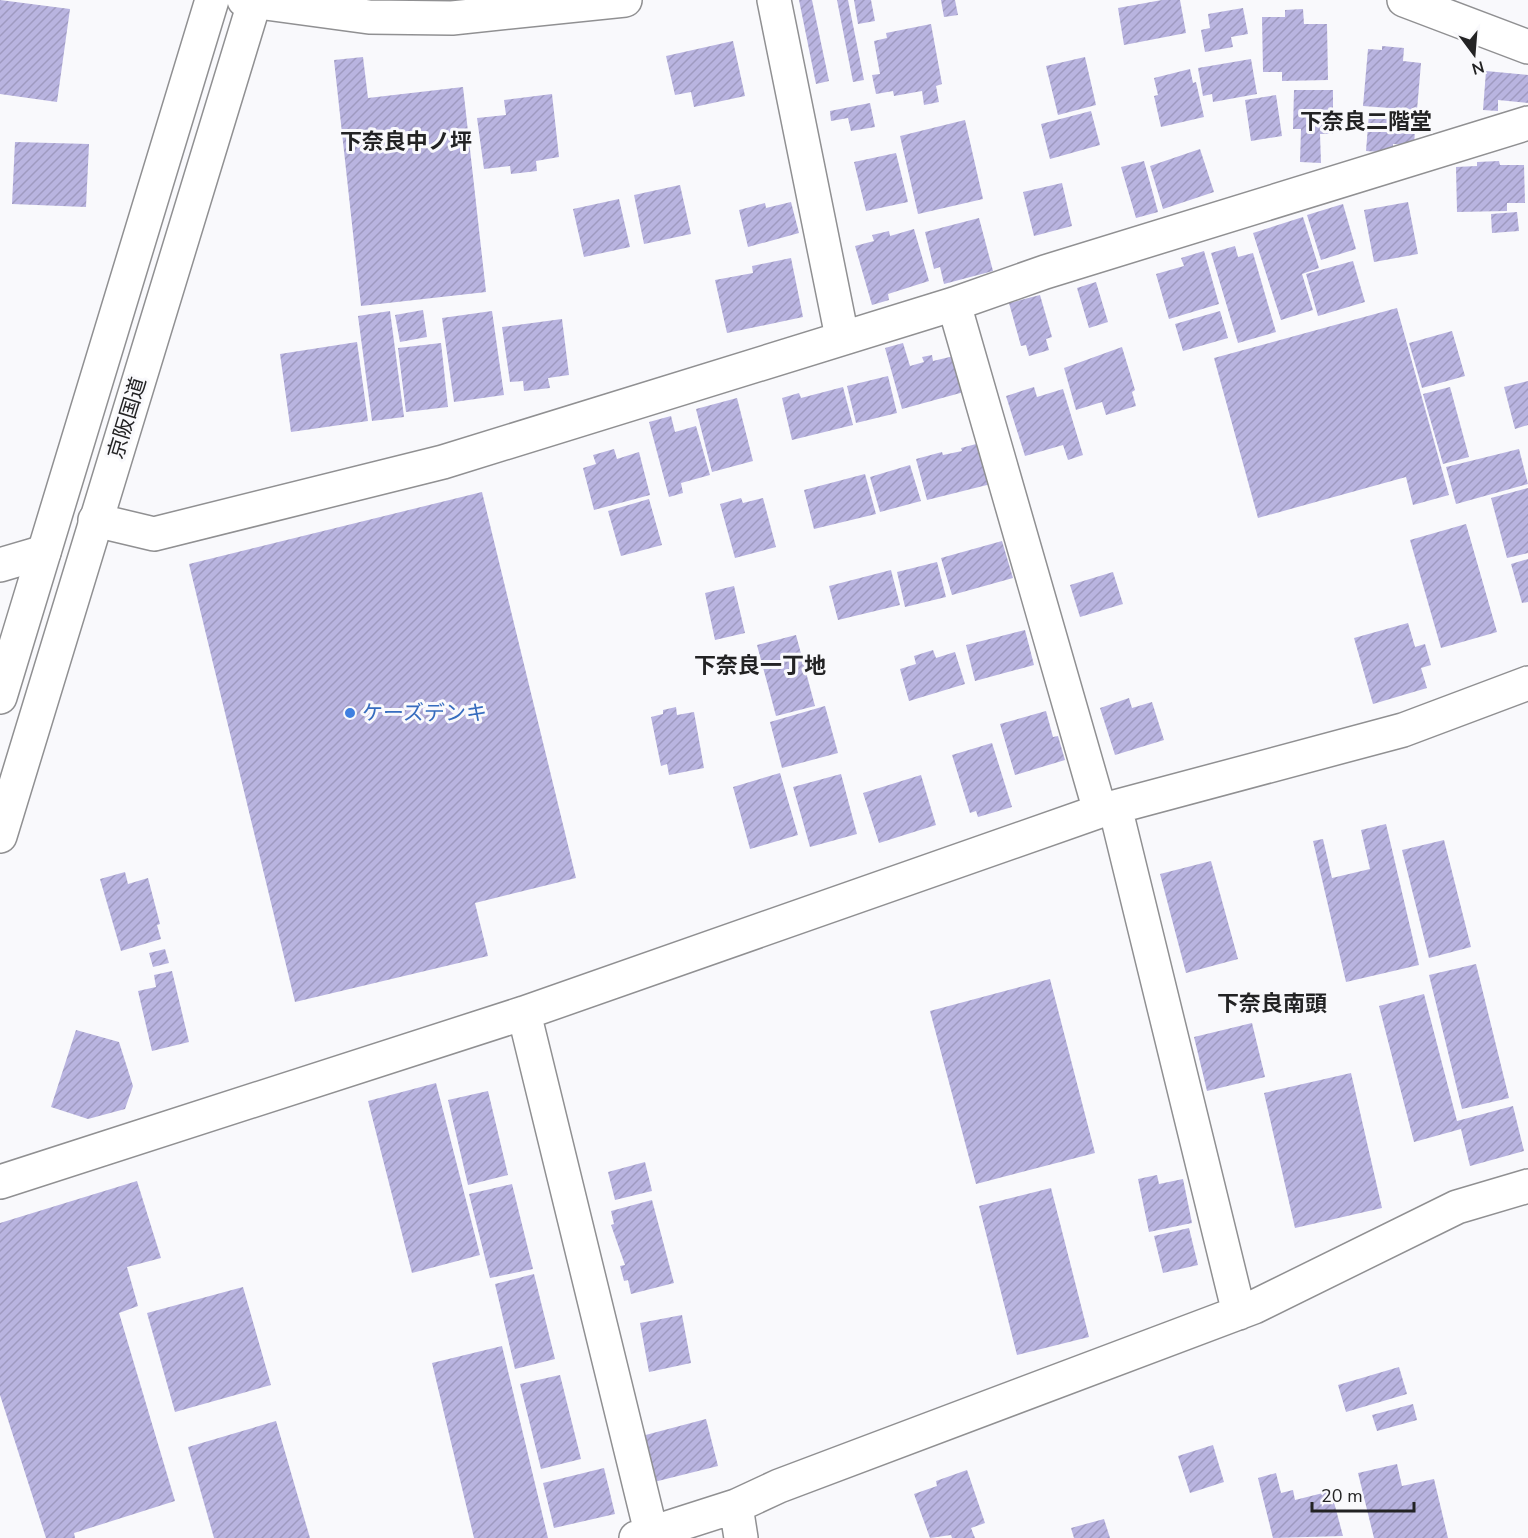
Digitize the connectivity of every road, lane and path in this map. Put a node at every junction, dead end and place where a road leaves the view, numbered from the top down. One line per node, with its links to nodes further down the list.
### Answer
1 (212, 0): 11 (main road, 京阪国道)
2 (251, 0): 3 (main road); 10 (main road, 京阪国道)
3 (625, 0)
4 (774, 0): 9 (main road)
5 (1404, 0): 6 (main road)
6 (1528, 47)
7 (1528, 123): 8 (main road)
8 (954, 304): 9 (main road); 15 (main road)
9 (842, 337): 10 (main road)
10 (95, 520): 16 (main road, 京阪国道)
11 (44, 552): 12 (main road); 14 (main road, 京阪国道)
12 (0, 565)
13 (1528, 683): 15 (main road)
14 (0, 697)
15 (1107, 809): 17 (main road); 20 (main road)
16 (0, 836)
17 (524, 1013): 18 (main road); 22 (main road)
18 (0, 1182)
19 (1528, 1186): 20 (main road)
20 (1239, 1313): 21 (main road)
21 (736, 1506): 22 (main road); 23 (main road)
22 (643, 1535)
23 (741, 1538)

